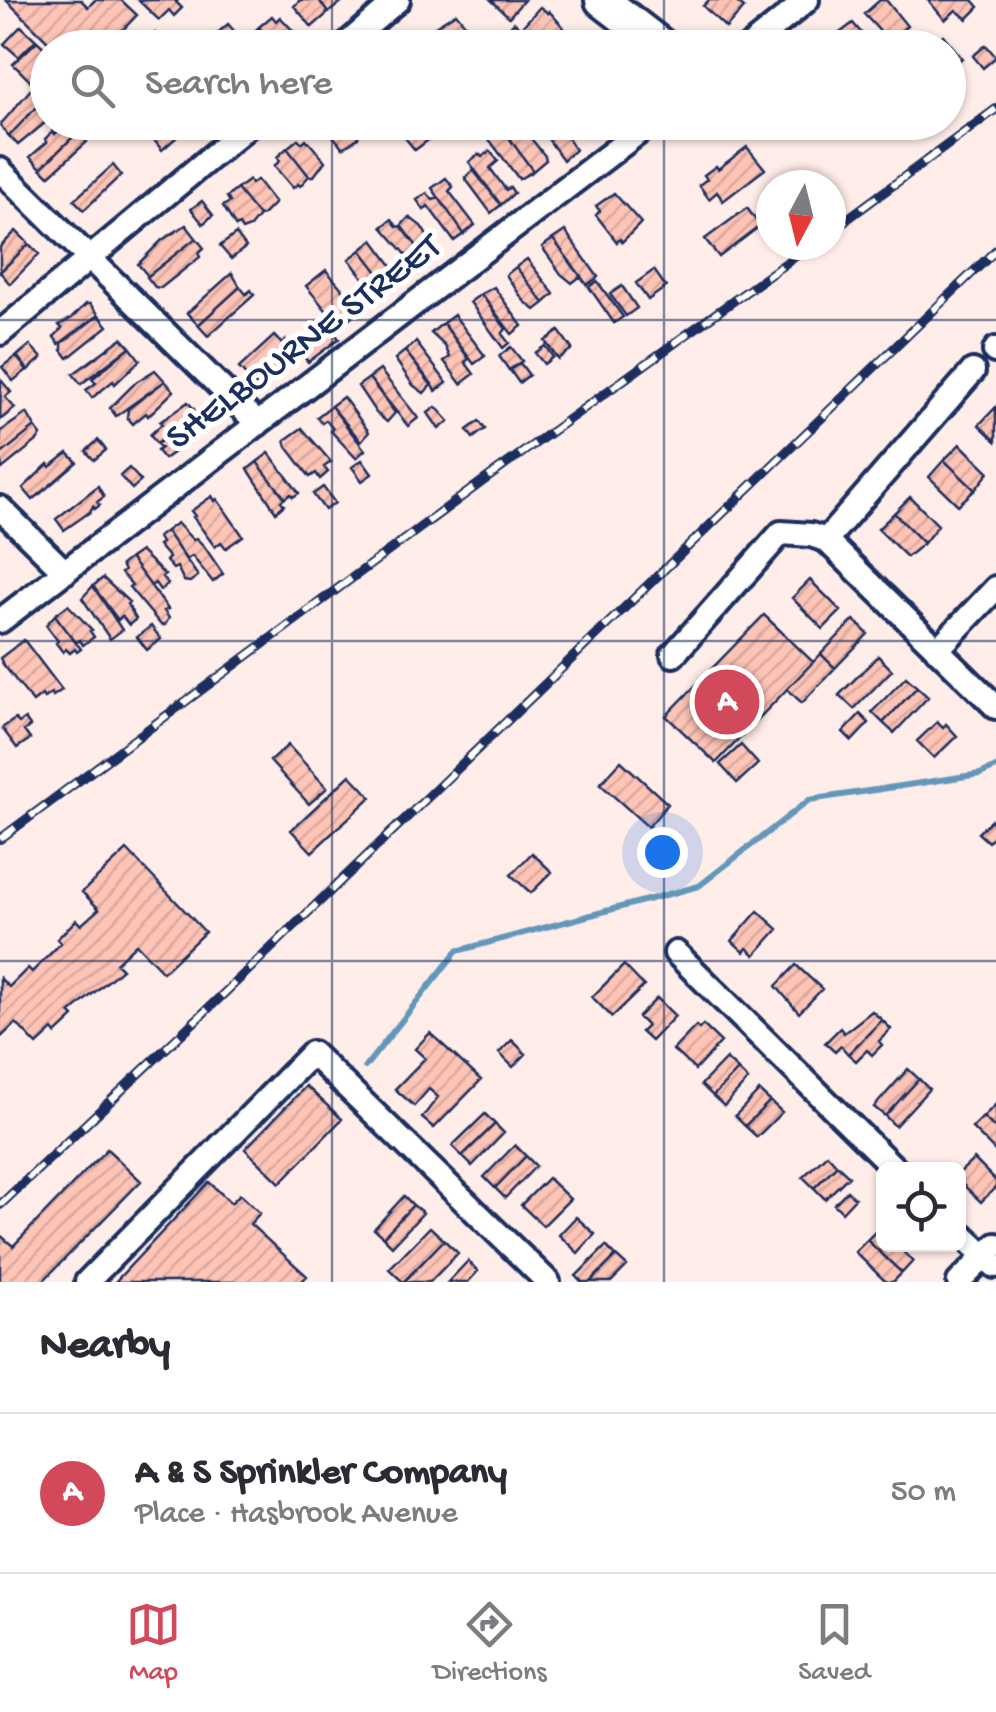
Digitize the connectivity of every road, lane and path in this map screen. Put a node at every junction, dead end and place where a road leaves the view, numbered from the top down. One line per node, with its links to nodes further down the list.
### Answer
1 (398, 0): 4 (street)
2 (602, 0): 5 (street)
3 (807, 0): 6 (street)
4 (363, 30)
5 (641, 30)
6 (770, 30)
7 (232, 140): 10 (street)
8 (629, 140): 13 (street, SHELBOURNE STREET)
9 (0, 170): 10 (street)
10 (91, 259): 11 (street); 13 (street)
11 (0, 334)
12 (974, 371): 15 (street)
13 (258, 424): 16 (street, SHELBOURNE STREET)
14 (0, 508): 16 (street)
15 (826, 540): 19 (street); 20 (street)
16 (65, 572): 18 (street, SHELBOURNE STREET)
17 (996, 588): 19 (street)
18 (0, 621)
19 (937, 650): 21 (street)
20 (673, 654)
21 (996, 707)
22 (676, 953): 23 (street)
23 (888, 1162)
24 (966, 1236): 25 (street)
25 (992, 1256): 28 (street)
26 (87, 1282): 27 (street)
27 (548, 1282)
28 (959, 1282)

